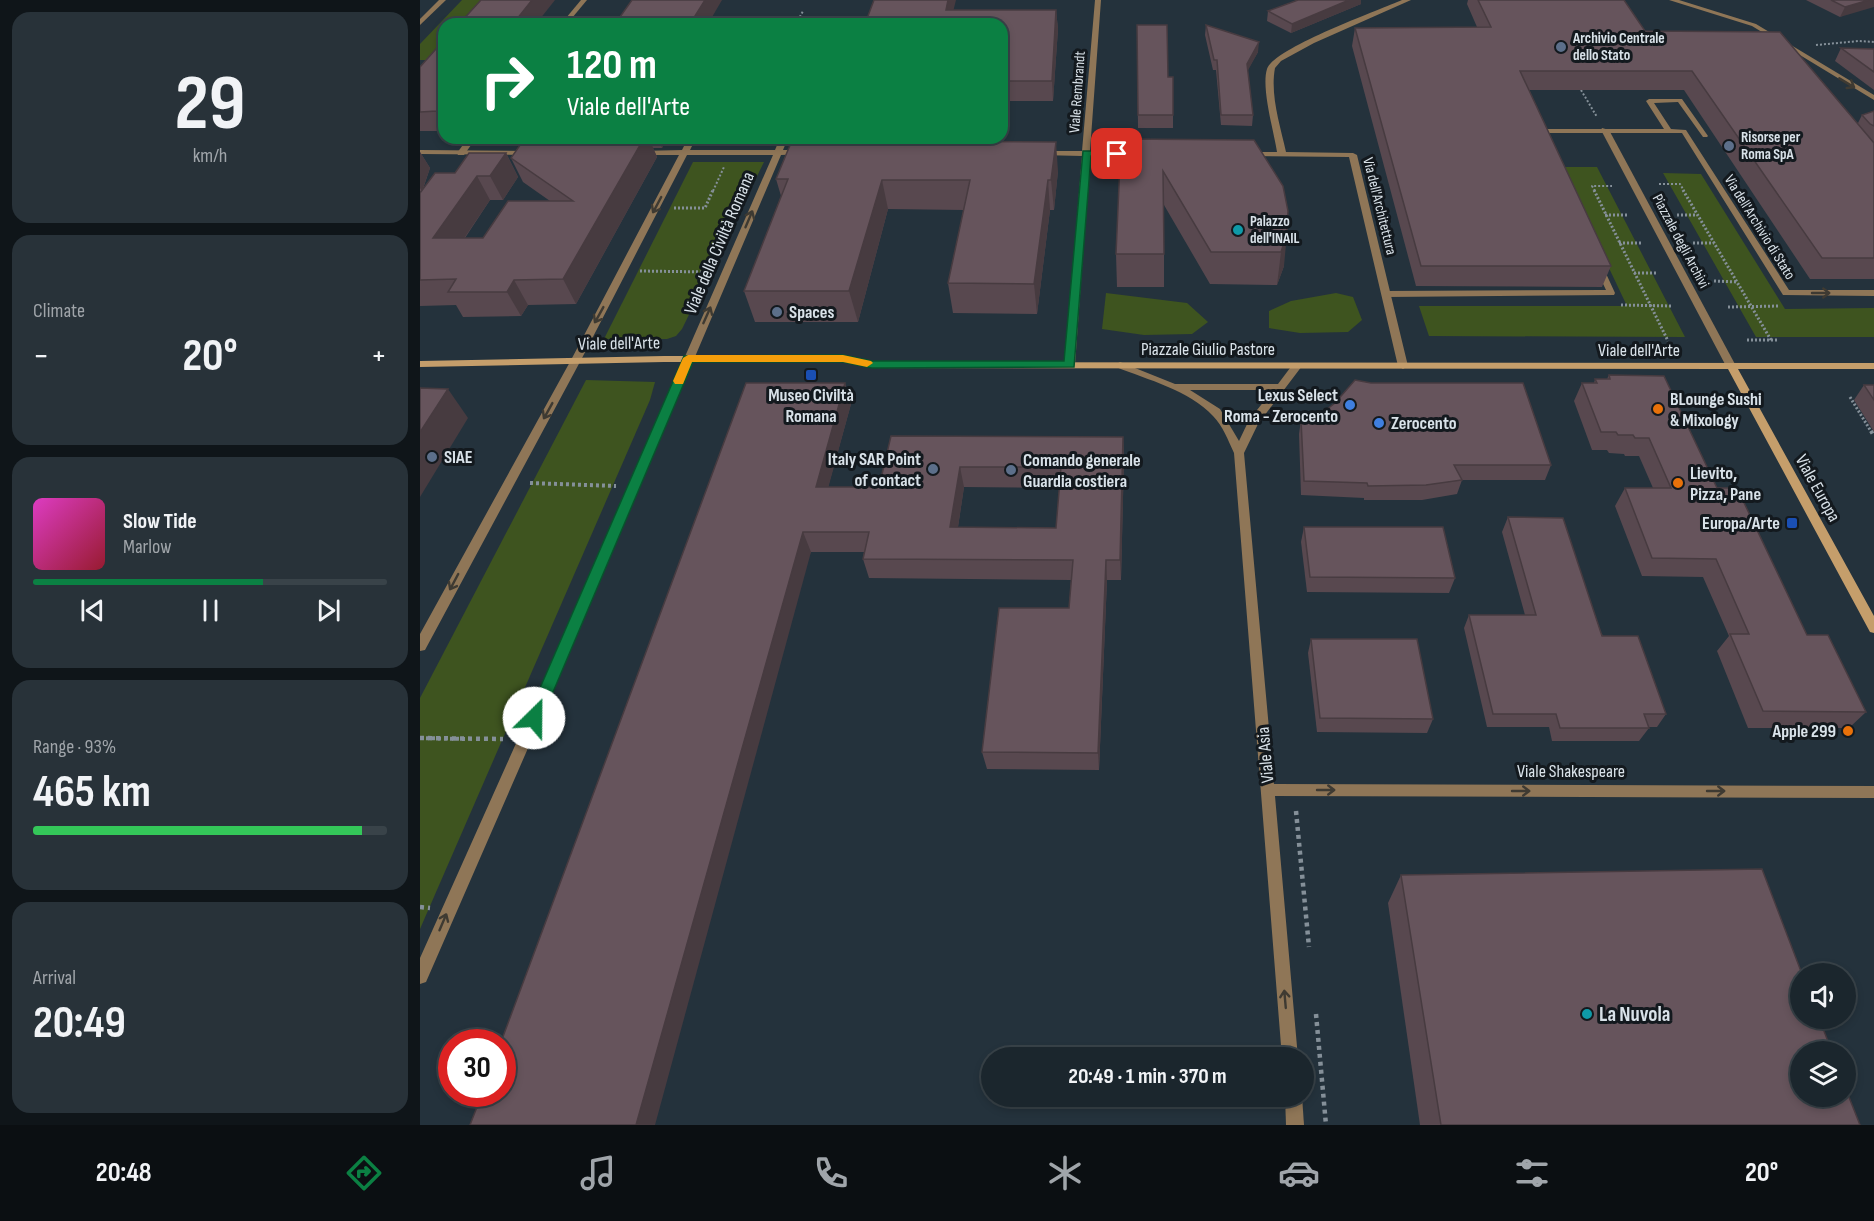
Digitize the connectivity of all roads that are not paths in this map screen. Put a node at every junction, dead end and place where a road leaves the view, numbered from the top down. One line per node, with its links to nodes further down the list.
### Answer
1 (443, 0): 7 (street)
2 (584, 0): 6 (lane)
3 (1098, 0): 24 (street, Viale Rembrandt)
4 (1408, 0): 27 (street)
5 (1672, 0): 8 (street, one-way to 8)
6 (569, 18)
7 (420, 23)
8 (1874, 98)
9 (1605, 130): 10 (lane); 15 (lane); 38 (street, Piazzale degli Archivi)
10 (1668, 130): 11 (lane); 29 (lane, Via dell'Archivio di Stato, one-way to 29)
11 (1705, 136)
12 (468, 144): 18 (lane)
13 (689, 144): 21 (street)
14 (781, 144): 22 (street, Viale della Civiltà Romana)
15 (1544, 145)
16 (420, 152): 18 (street)
17 (809, 152): 22 (street)
18 (461, 153): 19 (street)
19 (544, 153)
20 (623, 153): 21 (street)
21 (685, 153): 22 (street); 32 (street, one-way to 32)
22 (777, 153): 31 (street, Viale della Civiltà Romana, one-way to 22)
23 (1027, 153): 24 (street)
24 (1086, 153): 25 (street); 34 (street, Viale Rembrandt)
25 (1145, 154)
26 (1236, 154): 27 (street, Via dell'Architettura)
27 (1282, 154): 30 (street, Via dell'Architettura)
28 (1597, 261): 30 (lane)
29 (1874, 293)
30 (1387, 294): 37 (street, Via dell'Architettura)
31 (688, 358): 32 (street, Viale dell'Arte); 34 (street, Viale dell'Arte); 47 (street, Viale della Civiltà Romana, one-way to 31)
32 (576, 360): 33 (street, Viale dell'Arte); 44 (street, one-way to 44)
33 (420, 364)
34 (1070, 365): 35 (street, Piazzale Giulio Pastore)
35 (1120, 365): 36 (street, Piazzale Giulio Pastore); 40 (street, Piazzale Giulio Pastore)
36 (1297, 366): 37 (street, Piazzale Giulio Pastore); 41 (street, Piazzale Giulio Pastore)
37 (1403, 366): 38 (street, Viale dell'Arte)
38 (1731, 366): 39 (street, Viale dell'Arte); 43 (street, Viale Europa)
39 (1874, 366)
40 (1170, 387): 41 (street, Piazzale Giulio Pastore); 42 (street, Piazzale Giulio Pastore)
41 (1279, 387): 42 (street, Piazzale Giulio Pastore)
42 (1239, 453): 45 (street, Viale Asia)
43 (1874, 628)
44 (420, 646)
45 (1268, 790): 46 (street, Viale Shakespeare, one-way to 46); 48 (street, Viale Asia, one-way to 45)
46 (1874, 792)
47 (420, 976)
48 (1289, 1047)
49 (1294, 1107): 50 (street)
50 (1295, 1125)

